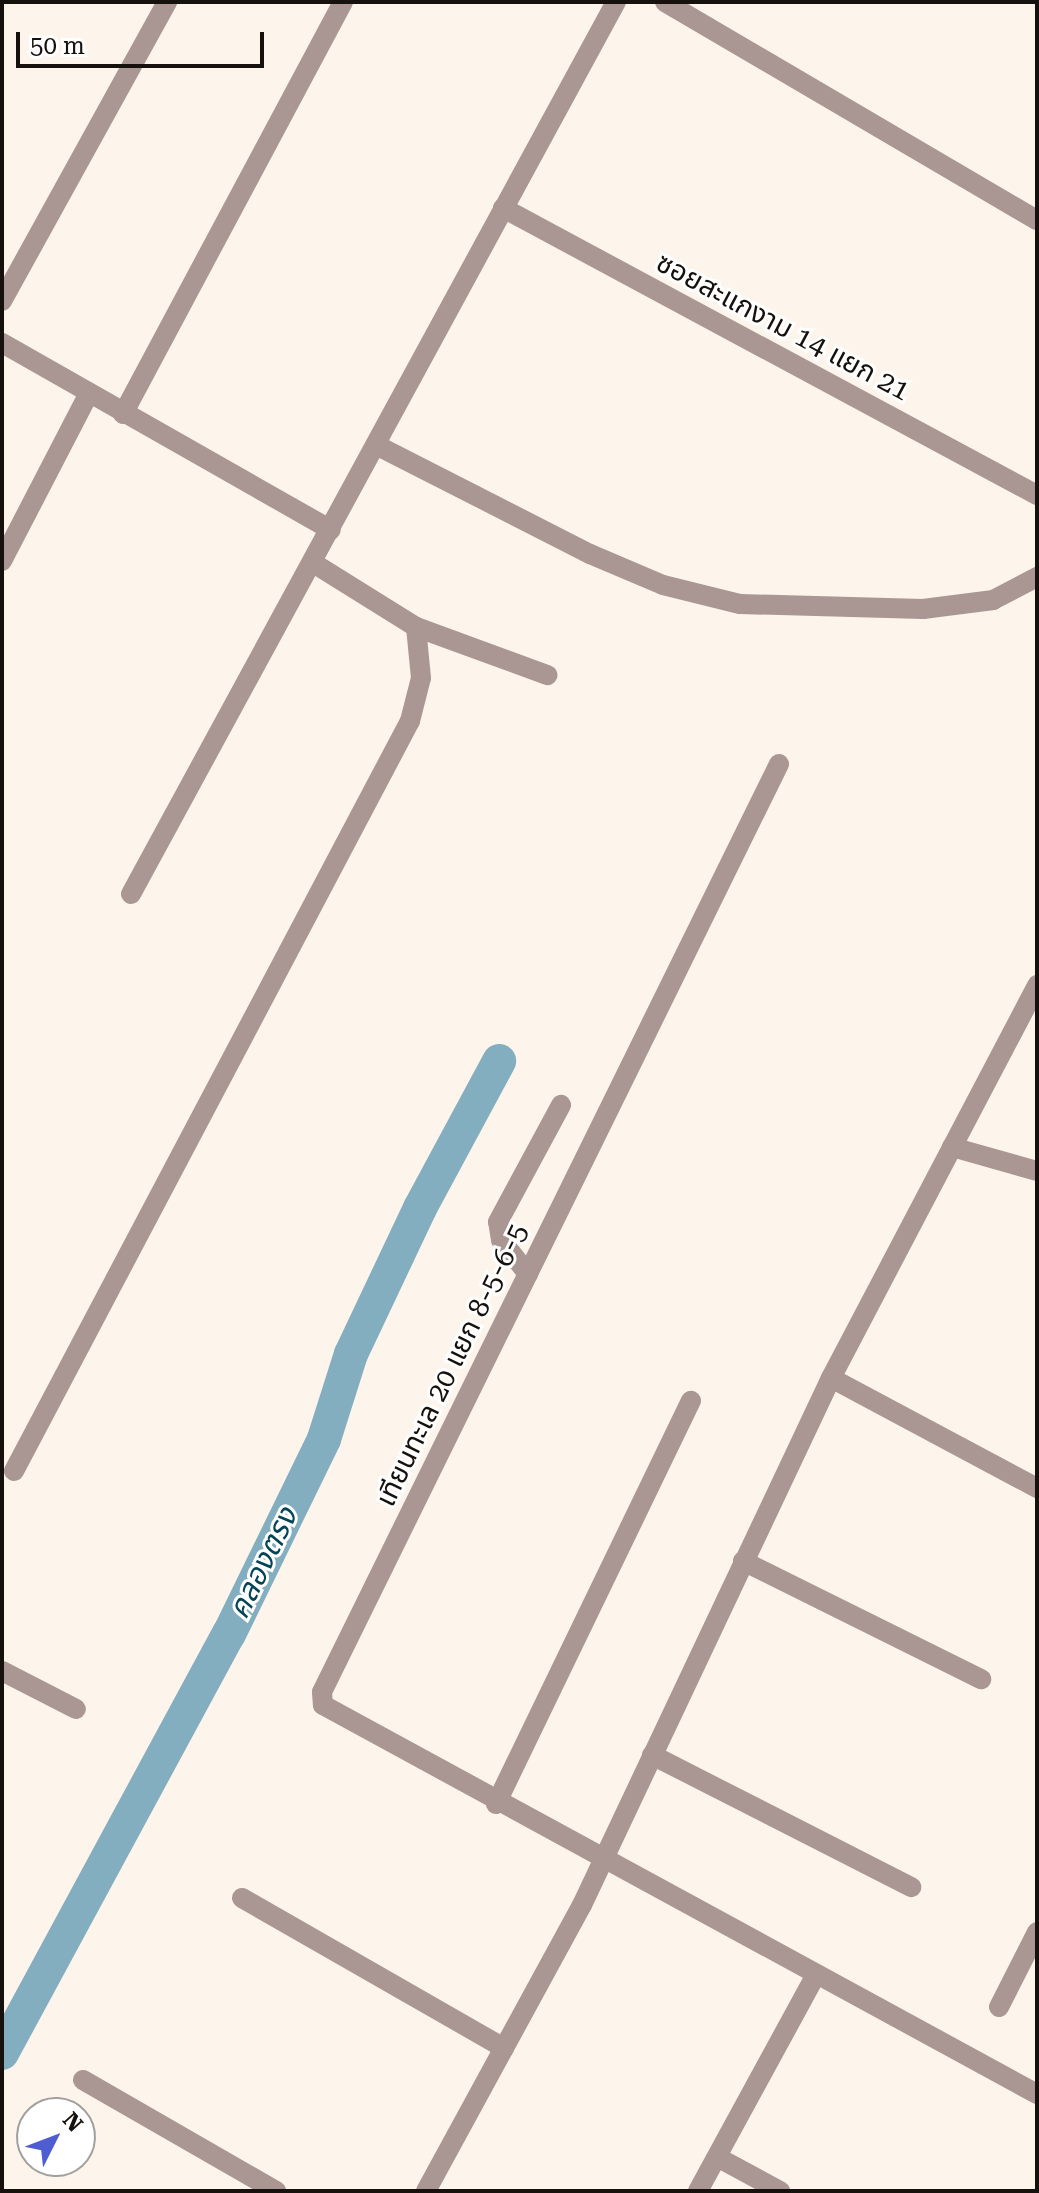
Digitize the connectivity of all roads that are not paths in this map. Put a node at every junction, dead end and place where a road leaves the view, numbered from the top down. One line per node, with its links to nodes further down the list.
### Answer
1 (167, 2): 7 (street)
2 (343, 2): 10 (street)
3 (616, 2): 5 (street)
4 (665, 2): 6 (street)
5 (503, 208): 11 (street); 12 (street, ซอยสะแกงาม 14 แยก 21)
6 (1037, 220)
7 (2, 301)
8 (2, 343): 9 (street)
9 (89, 393): 10 (street); 14 (street)
10 (123, 414): 13 (street)
11 (378, 446): 13 (street); 16 (street)
12 (1037, 495)
13 (331, 530): 15 (street)
14 (2, 561)
15 (313, 563): 17 (street); 20 (street)
16 (1037, 577)
17 (416, 627): 18 (street); 28 (street)
18 (547, 675)
19 (779, 764): 25 (street, เทียนทะเล 20 แยก 8-5-6-5)
20 (131, 894)
21 (1037, 985): 23 (street)
22 (561, 1105): 25 (street)
23 (952, 1147): 24 (street); 26 (street)
24 (1037, 1171)
25 (528, 1274): 35 (street, เทียนทะเล 20 แยก 8-5-6-5)
26 (831, 1378): 29 (street); 30 (street)
27 (691, 1401): 35 (street)
28 (14, 1471)
29 (1037, 1488)
30 (743, 1561): 32 (street); 34 (street)
31 (2, 1671): 33 (street)
32 (981, 1679)
33 (76, 1709)
34 (652, 1755): 36 (street); 37 (street)
35 (496, 1804): 36 (street, เทียนทะเล 20 แยก 8-5-6-5)
36 (603, 1859): 40 (street, เทียนทะเล 20 แยก 8-5-6-5); 42 (street)
37 (911, 1887)
38 (242, 1898): 42 (street)
39 (1037, 1932): 41 (street)
40 (816, 1975): 44 (street, เทียนทะเล 20 แยก 8-5-6-5); 45 (street)
41 (999, 2007)
42 (504, 2048): 47 (street)
43 (83, 2080): 46 (street)
44 (1037, 2094)
45 (717, 2157): 48 (street); 49 (street)
46 (276, 2191)
47 (426, 2191)
48 (698, 2191)
49 (780, 2191)

